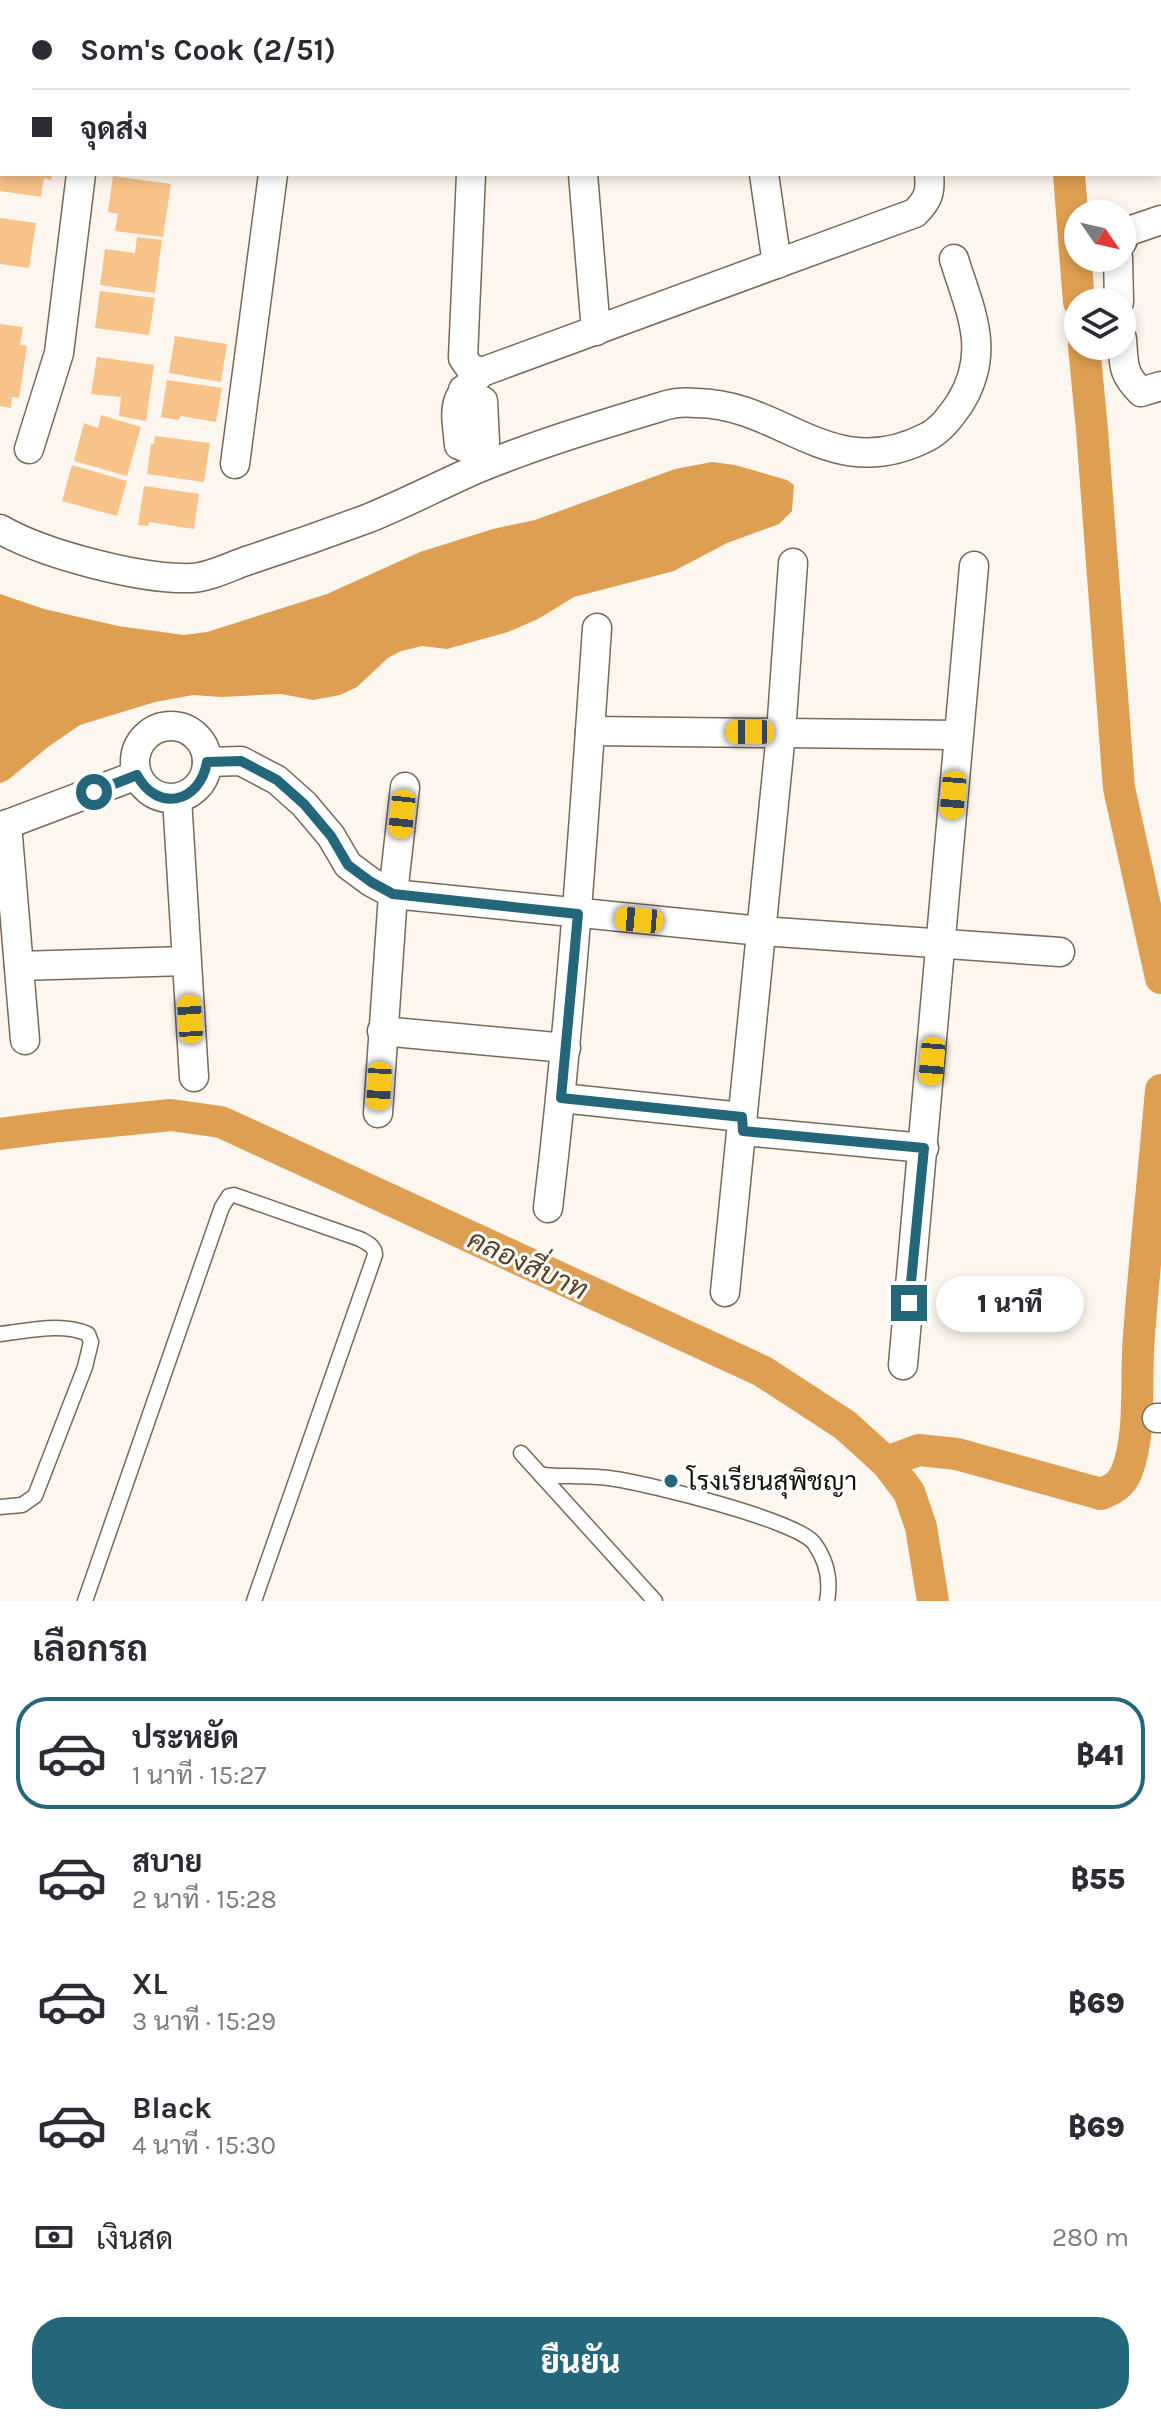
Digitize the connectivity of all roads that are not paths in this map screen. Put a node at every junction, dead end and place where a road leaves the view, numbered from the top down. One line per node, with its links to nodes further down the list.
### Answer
1 (81, 176): 15 (street)
2 (273, 176): 17 (street)
3 (471, 176): 13 (street)
4 (583, 176): 11 (street)
5 (764, 176): 10 (street)
6 (929, 176): 10 (street)
7 (1161, 220): 8 (street)
8 (1136, 229)
9 (954, 259): 16 (street)
10 (777, 264): 11 (street)
11 (596, 331): 13 (street)
12 (1125, 360): 14 (street)
13 (472, 381): 16 (street)
14 (1161, 386)
15 (29, 449)
16 (478, 460): 18 (street)
17 (235, 464)
18 (0, 529)
19 (793, 563): 23 (street)
20 (974, 566): 24 (street)
21 (597, 628): 22 (street)
22 (590, 731): 23 (street); 31 (street)
23 (781, 733): 24 (street); 32 (street)
24 (958, 735): 33 (street)
25 (207, 762): 26 (street); 28 (street); 30 (street)
26 (137, 775): 28 (street); 29 (street)
27 (405, 787): 30 (street)
28 (177, 798): 35 (street)
29 (4, 826): 36 (street)
30 (393, 894): 31 (street); 37 (street)
31 (578, 914): 32 (street); 39 (street)
32 (761, 931): 33 (street); 43 (street)
33 (942, 944): 34 (street); 44 (street)
34 (1060, 952)
35 (186, 961): 36 (street); 40 (street)
36 (19, 966): 38 (street)
37 (382, 1031): 39 (street); 42 (street)
38 (25, 1040)
39 (566, 1048): 41 (street)
40 (194, 1077)
41 (561, 1098): 43 (street); 45 (street)
42 (378, 1113)
43 (742, 1124): 44 (street); 46 (street)
44 (924, 1148): 48 (street)
45 (548, 1208)
46 (725, 1292)
47 (0, 1334): 51 (lane)
48 (903, 1365)
49 (521, 1453): 50 (lane)
50 (541, 1475): 54 (lane); 55 (lane)
51 (0, 1507)
52 (85, 1601): 53 (lane)
53 (254, 1601)
54 (655, 1601)
55 (827, 1601)

